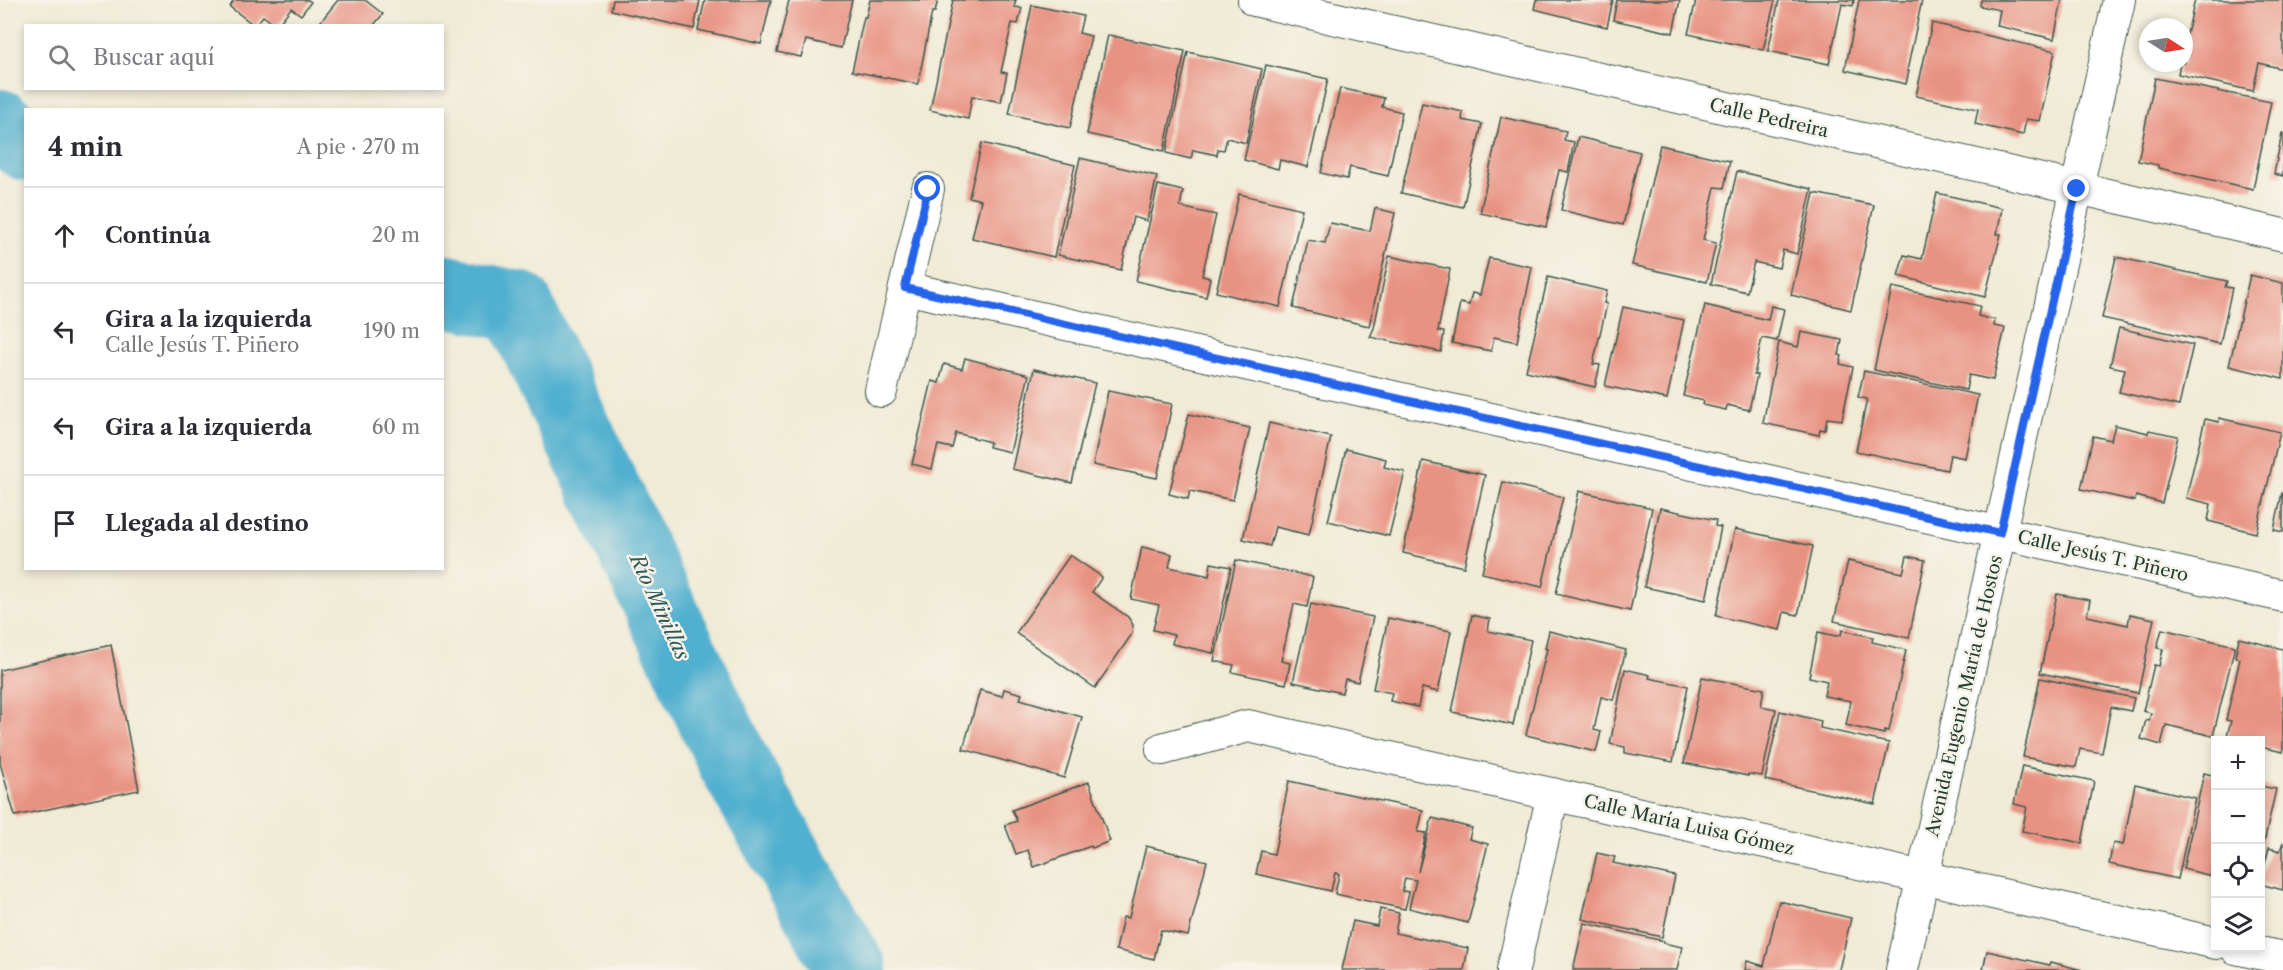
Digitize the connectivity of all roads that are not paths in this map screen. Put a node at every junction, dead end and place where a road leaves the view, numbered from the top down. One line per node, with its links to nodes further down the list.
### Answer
1 (1254, 0): 4 (street, Calle Pedreira)
2 (2119, 0): 4 (street, Avenida Eugenio María de Hostos)
3 (928, 189): 6 (street)
4 (2077, 189): 5 (street, Calle Pedreira); 8 (street, Avenida Eugenio María de Hostos)
5 (2283, 235)
6 (905, 288): 7 (street); 8 (street, Calle Jesús T. Piñero)
7 (881, 391)
8 (2000, 533): 9 (street, Calle Jesús T. Piñero); 12 (street, Avenida Eugenio María de Hostos)
9 (2283, 596)
10 (1162, 749): 11 (street, Calle María Luisa Gómez)
11 (1553, 794): 12 (street, Calle María Luisa Gómez); 16 (street)
12 (1923, 878): 13 (street, Calle María Luisa Gómez); 17 (street, Avenida Eugenio María de Hostos)
13 (2211, 942)
14 (2255, 952): 15 (street)
15 (2283, 958)
16 (1514, 970)
17 (1902, 970)

